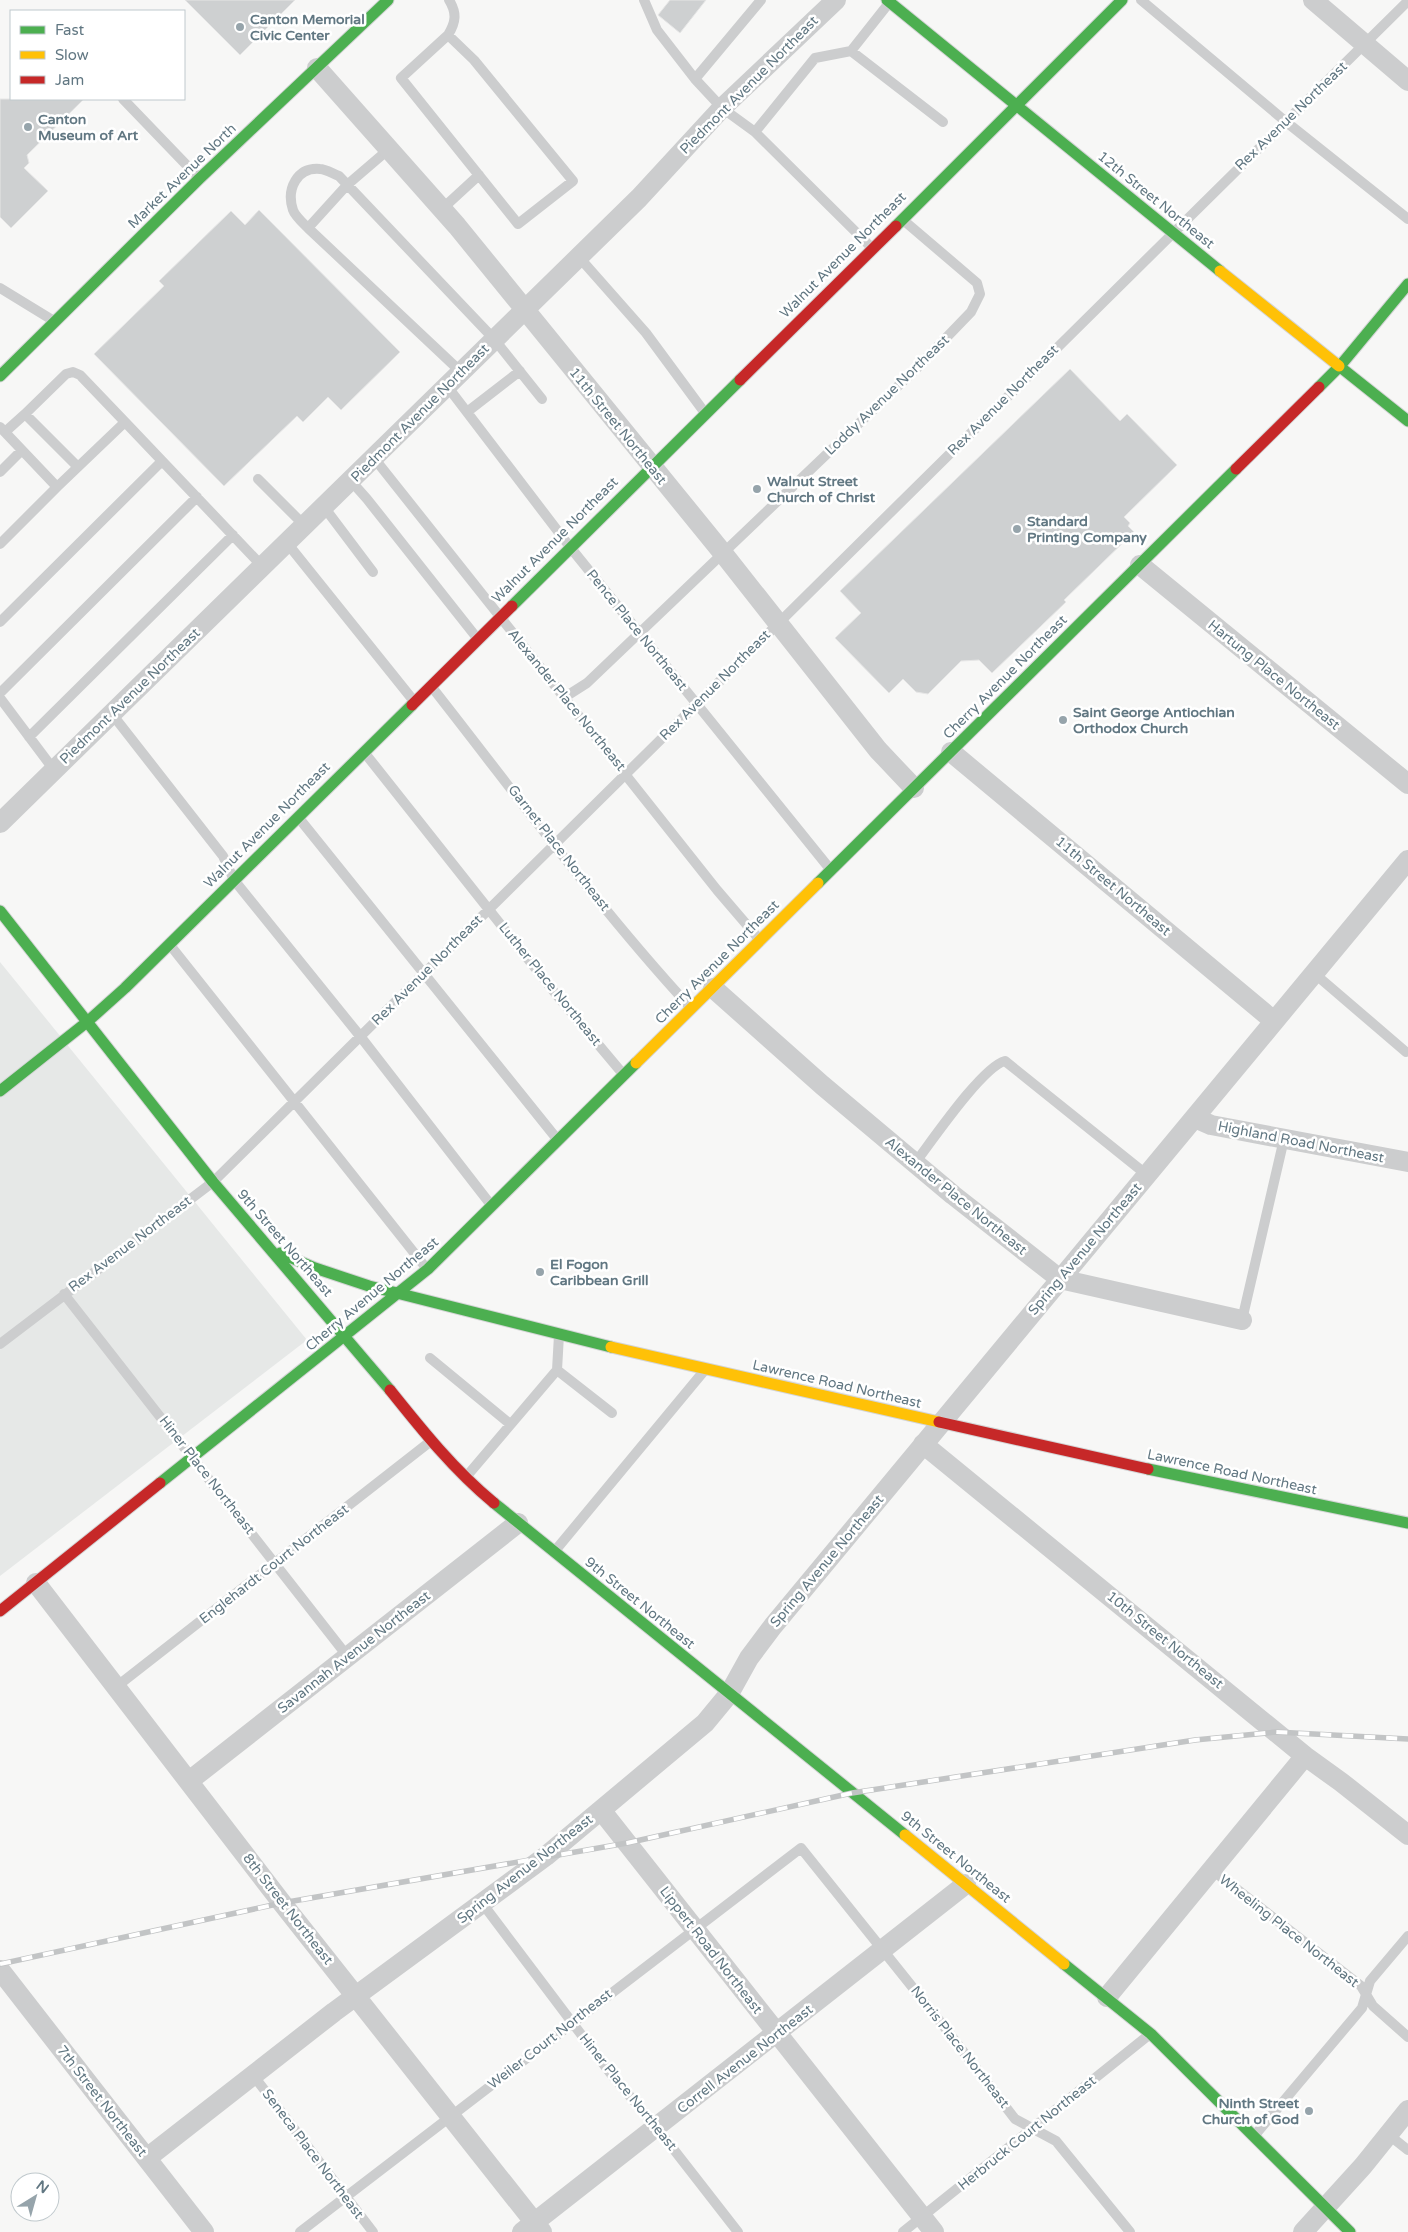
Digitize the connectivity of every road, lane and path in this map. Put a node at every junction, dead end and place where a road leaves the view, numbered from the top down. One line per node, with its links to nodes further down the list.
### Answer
1 (388, 0): 14 (main road, Market Avenue North)
2 (449, 0): 11 (lane)
3 (644, 0): 15 (lane)
4 (762, 0): 15 (lane)
5 (836, 0): 19 (street, Piedmont Avenue Northeast)
6 (1122, 0): 18 (main road, Walnut Avenue Northeast)
7 (1142, 0): 21 (lane)
8 (1313, 0): 12 (street)
9 (1408, 0): 12 (lane, Rex Avenue Northeast)
10 (889, 1): 13 (lane); 18 (main road, 12th Street Northeast)
11 (448, 35): 24 (lane); 24 (lane)
12 (1365, 44): 16 (street); 21 (lane, Rex Avenue Northeast)
13 (851, 51): 20 (lane); 22 (lane)
14 (318, 68): 23 (street, 11th Street Northeast); 25 (main road, Market Avenue North)
15 (695, 79): 19 (lane)
16 (1408, 81)
17 (125, 100): 25 (lane)
18 (1017, 106): 28 (main road, Walnut Avenue Northeast); 31 (main road, 12th Street Northeast)
19 (722, 108): 22 (lane); 33 (street, Piedmont Avenue Northeast)
20 (943, 122)
21 (1285, 122): 29 (lane); 31 (lane, Rex Avenue Northeast)
22 (755, 132): 32 (lane)
23 (389, 148): 26 (lane); 27 (street, 11th Street Northeast)
24 (479, 175): 27 (lane)
25 (199, 179): 37 (main road, Market Avenue North)
26 (347, 185): 30 (lane); 30 (lane, Pence Place Northeast); 38 (lane, Pence Place Northeast)
27 (442, 208): 36 (street, 11th Street Northeast)
28 (902, 218): 32 (main road, Walnut Avenue Northeast); 66 (lane, Loddy Avenue Northeast)
29 (1408, 219)
30 (308, 228): 42 (lane, Pence Place Northeast)
31 (1173, 233): 39 (main road, 12th Street Northeast); 72 (lane, Rex Avenue Northeast)
32 (872, 248): 45 (main road, Walnut Avenue Northeast)
33 (578, 256): 36 (street, Piedmont Avenue Northeast); 45 (lane)
34 (1408, 284): 39 (main road, Cherry Avenue Northeast)
35 (0, 288): 37 (lane)
36 (524, 310): 38 (street, Piedmont Avenue Northeast); 54 (street, 11th Street Northeast)
37 (55, 322): 41 (main road, Market Avenue North)
38 (494, 339): 40 (lane, Pence Place Northeast); 42 (street, Piedmont Avenue Northeast)
39 (1340, 366): 47 (main road, 12th Street Northeast); 67 (main road, Cherry Avenue Northeast)
40 (520, 371): 43 (lane, Pence Place Northeast); 44 (lane)
41 (0, 376)
42 (454, 379): 44 (lane, Pence Place Northeast); 51 (street, Piedmont Avenue Northeast)
43 (542, 399)
44 (468, 412): 65 (lane, Pence Place Northeast)
45 (705, 413): 54 (main road, Walnut Avenue Northeast)
46 (25, 414): 48 (lane); 49 (lane); 53 (lane)
47 (1408, 421)
48 (125, 422): 52 (lane); 53 (lane)
49 (2, 429): 50 (lane)
50 (22, 450): 55 (lane); 58 (lane)
51 (374, 458): 57 (street, Piedmont Avenue Northeast); 70 (lane, Alexander Place Northeast)
52 (162, 461): 59 (lane); 71 (lane)
53 (78, 467): 58 (lane)
54 (651, 467): 65 (main road, Walnut Avenue Northeast); 66 (street, 11th Street Northeast)
55 (0, 472)
56 (258, 479): 61 (lane)
57 (351, 481): 60 (street, Piedmont Avenue Northeast); 74 (lane)
58 (58, 487): 64 (lane)
59 (197, 497): 62 (lane); 76 (lane)
60 (324, 507): 61 (street, Piedmont Avenue Northeast); 69 (lane)
61 (305, 526): 63 (street, Piedmont Avenue Northeast)
62 (233, 536): 68 (lane); 82 (lane)
63 (287, 543): 68 (street, Piedmont Avenue Northeast); 79 (lane)
64 (0, 544)
65 (570, 547): 70 (main road, Walnut Avenue Northeast); 73 (lane, Pence Place Northeast)
66 (722, 552): 72 (street, 11th Street Northeast); 73 (lane, Loddy Avenue Northeast)
67 (1140, 565): 84 (main road, Cherry Avenue Northeast); 87 (street, Hartung Place Northeast)
68 (263, 567): 81 (street, Piedmont Avenue Northeast)
69 (373, 572)
70 (500, 616): 74 (main road, Walnut Avenue Northeast); 77 (lane, Alexander Place Northeast)
71 (0, 622)
72 (776, 624): 80 (lane, Rex Avenue Northeast); 88 (street, 11th Street Northeast)
73 (640, 630): 77 (lane, Loddy Avenue Northeast); 80 (lane, Pence Place Northeast)
74 (477, 638): 75 (main road, Walnut Avenue Northeast)
75 (430, 685): 79 (main road, Walnut Avenue Northeast); 91 (lane, Garnet Place Northeast)
76 (0, 692)
77 (565, 697): 86 (lane, Alexander Place Northeast)
78 (0, 698): 82 (lane)
79 (414, 701): 83 (main road, Walnut Avenue Northeast)
80 (696, 704): 86 (lane, Rex Avenue Northeast); 93 (lane, Pence Place Northeast)
81 (112, 714): 85 (street, Piedmont Avenue Northeast); 94 (lane)
82 (29, 737): 85 (lane)
83 (363, 751): 89 (main road, Walnut Avenue Northeast); 95 (lane, Luther Place Northeast)
84 (951, 752): 88 (main road, Cherry Avenue Northeast); 103 (street, 11th Street Northeast)
85 (54, 770): 90 (street, Piedmont Avenue Northeast)
86 (625, 772): 91 (lane, Rex Avenue Northeast); 97 (lane, Alexander Place Northeast)
87 (1408, 784)
88 (914, 788): 93 (main road, Cherry Avenue Northeast)
89 (298, 816): 94 (main road, Walnut Avenue Northeast); 99 (lane)
90 (0, 823)
91 (554, 843): 95 (lane, Rex Avenue Northeast); 102 (lane, Garnet Place Northeast)
92 (1408, 860): 100 (street, Spring Avenue Northeast)
93 (831, 870): 97 (main road, Cherry Avenue Northeast)
94 (234, 880): 98 (main road, Walnut Avenue Northeast); 105 (lane)
95 (489, 908): 99 (lane, Rex Avenue Northeast); 107 (lane, Luther Place Northeast)
96 (0, 911): 104 (main road, 9th Street Northeast)
97 (760, 941): 101 (main road, Cherry Avenue Northeast)
98 (170, 944): 104 (main road, Walnut Avenue Northeast); 109 (lane)
99 (424, 973): 105 (lane, Rex Avenue Northeast); 112 (lane)
100 (1314, 974): 103 (street, Spring Avenue Northeast); 106 (lane)
101 (714, 988): 102 (main road, Cherry Avenue Northeast); 114 (street, Alexander Place Northeast)
102 (691, 1009): 107 (main road, Cherry Avenue Northeast)
103 (1274, 1021): 110 (street, Spring Avenue Northeast)
104 (87, 1022): 108 (main road, Walnut Avenue Northeast); 116 (main road, 9th Street Northeast)
105 (360, 1036): 109 (lane, Rex Avenue Northeast); 117 (lane)
106 (1406, 1052)
107 (624, 1076): 112 (main road, Cherry Avenue Northeast)
108 (0, 1091)
109 (295, 1100): 116 (lane, Rex Avenue Northeast); 119 (lane)
110 (1195, 1118): 111 (street, Highland Road Northeast); 115 (street, Spring Avenue Northeast)
111 (1284, 1139): 113 (street, Highland Road Northeast); 123 (lane)
112 (558, 1140): 117 (main road, Cherry Avenue Northeast)
113 (1408, 1162)
114 (914, 1163): 115 (lane); 120 (street, Alexander Place Northeast)
115 (1147, 1175): 120 (street, Spring Avenue Northeast)
116 (212, 1182): 118 (main road, 9th Street Northeast); 121 (lane, Rex Avenue Northeast)
117 (492, 1206): 119 (main road, Cherry Avenue Northeast)
118 (267, 1245): 122 (main road, Lawrence Road Northeast); 125 (main road, 9th Street Northeast)
119 (428, 1269): 122 (main road, Cherry Avenue Northeast)
120 (1060, 1279): 123 (street, Alexander Place Northeast); 132 (street, Spring Avenue Northeast)
121 (64, 1294): 126 (lane, Rex Avenue Northeast); 135 (lane, Hiner Place Northeast)
122 (397, 1294): 124 (main road, Lawrence Road Northeast); 125 (main road, Cherry Avenue Northeast)
123 (1242, 1320)
124 (559, 1334): 128 (main road, Lawrence Road Northeast); 129 (lane)
125 (346, 1336): 133 (main road, 9th Street Northeast); 135 (main road, Cherry Avenue Northeast)
126 (0, 1344)
127 (430, 1358): 131 (lane)
128 (706, 1368): 132 (main road, Lawrence Road Northeast); 139 (lane)
129 (557, 1370): 130 (lane); 131 (lane)
130 (612, 1414)
131 (510, 1424): 136 (lane)
132 (940, 1424): 134 (street, Spring Avenue Northeast); 138 (main road, Lawrence Road Northeast)
133 (431, 1441): 136 (main road, 9th Street Northeast); 140 (lane, Englehardt Court Northeast)
134 (923, 1444): 145 (street, Spring Avenue Northeast); 146 (street, 10th Street Northeast)
135 (194, 1458): 140 (lane, Hiner Place Northeast); 141 (main road, Cherry Avenue Northeast)
136 (466, 1477): 137 (main road, 9th Street Northeast)
137 (518, 1523): 139 (main road, 9th Street Northeast); 143 (street, Savannah Avenue Northeast)
138 (1408, 1523)
139 (553, 1552): 145 (main road, 9th Street Northeast)
140 (276, 1563): 143 (lane, Hiner Place Northeast); 144 (lane, Englehardt Court Northeast)
141 (36, 1583): 142 (main road, Cherry Avenue Northeast); 144 (street, 8th Street Northeast)
142 (0, 1611)
143 (348, 1657): 147 (street, Savannah Avenue Northeast)
144 (116, 1687): 147 (street, 8th Street Northeast)
145 (729, 1694): 148 (street, Spring Avenue Northeast); 152 (main road, 9th Street Northeast)
146 (1305, 1756): 149 (street, 10th Street Northeast); 151 (street)
147 (189, 1781): 158 (street, 8th Street Northeast)
148 (601, 1810): 153 (street, Spring Avenue Northeast); 154 (street, Lippert Road Northeast)
149 (1408, 1835)
150 (802, 1848): 154 (lane, Weiler Court Northeast); 156 (lane, Norris Place Northeast)
151 (1211, 1868): 159 (lane, Wheeling Place Northeast); 160 (street)
152 (966, 1884): 156 (street, Correll Avenue Northeast); 160 (main road, 9th Street Northeast)
153 (482, 1903): 158 (street, Spring Avenue Northeast); 161 (lane, Hiner Place Northeast)
154 (694, 1928): 161 (lane, Weiler Court Northeast); 162 (street, Lippert Road Northeast)
155 (1408, 1936): 159 (lane)
156 (883, 1950): 162 (street, Correll Avenue Northeast); 169 (lane, Norris Place Northeast)
157 (4, 1983): 173 (street, 7th Street Northeast)
158 (356, 1995): 165 (street, Spring Avenue Northeast); 167 (street, 8th Street Northeast)
159 (1367, 1995): 164 (lane, Wheeling Place Northeast); 171 (lane)
160 (1107, 1997): 163 (main road, 9th Street Northeast)
161 (572, 2022): 167 (lane, Weiler Court Northeast); 168 (lane, Hiner Place Northeast)
162 (776, 2034): 168 (street, Correll Avenue Northeast); 176 (street, Lippert Road Northeast)
163 (1151, 2034): 169 (lane, Herbruck Court Northeast); 171 (main road, 9th Street Northeast)
164 (1408, 2037)
165 (253, 2075): 173 (street, Spring Avenue Northeast); 174 (lane, Seneca Place Northeast)
166 (1408, 2110): 170 (street)
167 (451, 2116): 174 (lane, Weiler Court Northeast); 177 (street, 8th Street Northeast)
168 (657, 2128): 177 (street, Correll Avenue Northeast); 181 (lane, Hiner Place Northeast)
169 (1033, 2129): 176 (lane, Herbruck Court Northeast); 183 (lane, Norris Place Northeast)
170 (1388, 2135): 172 (lane); 175 (street)
171 (1254, 2136): 175 (main road, 9th Street Northeast)
172 (1408, 2150)
173 (147, 2158): 178 (street, 7th Street Northeast)
174 (345, 2197): 179 (lane, Weiler Court Northeast); 180 (lane, Seneca Place Northeast)
175 (1326, 2209): 184 (street); 185 (main road, 9th Street Northeast)
176 (928, 2225): 182 (lane, Herbruck Court Northeast)
177 (533, 2229)
178 (204, 2232)
179 (300, 2232)
180 (373, 2232)
181 (738, 2232)
182 (903, 2232)
183 (1130, 2232)
184 (1303, 2232)
185 (1350, 2232)

